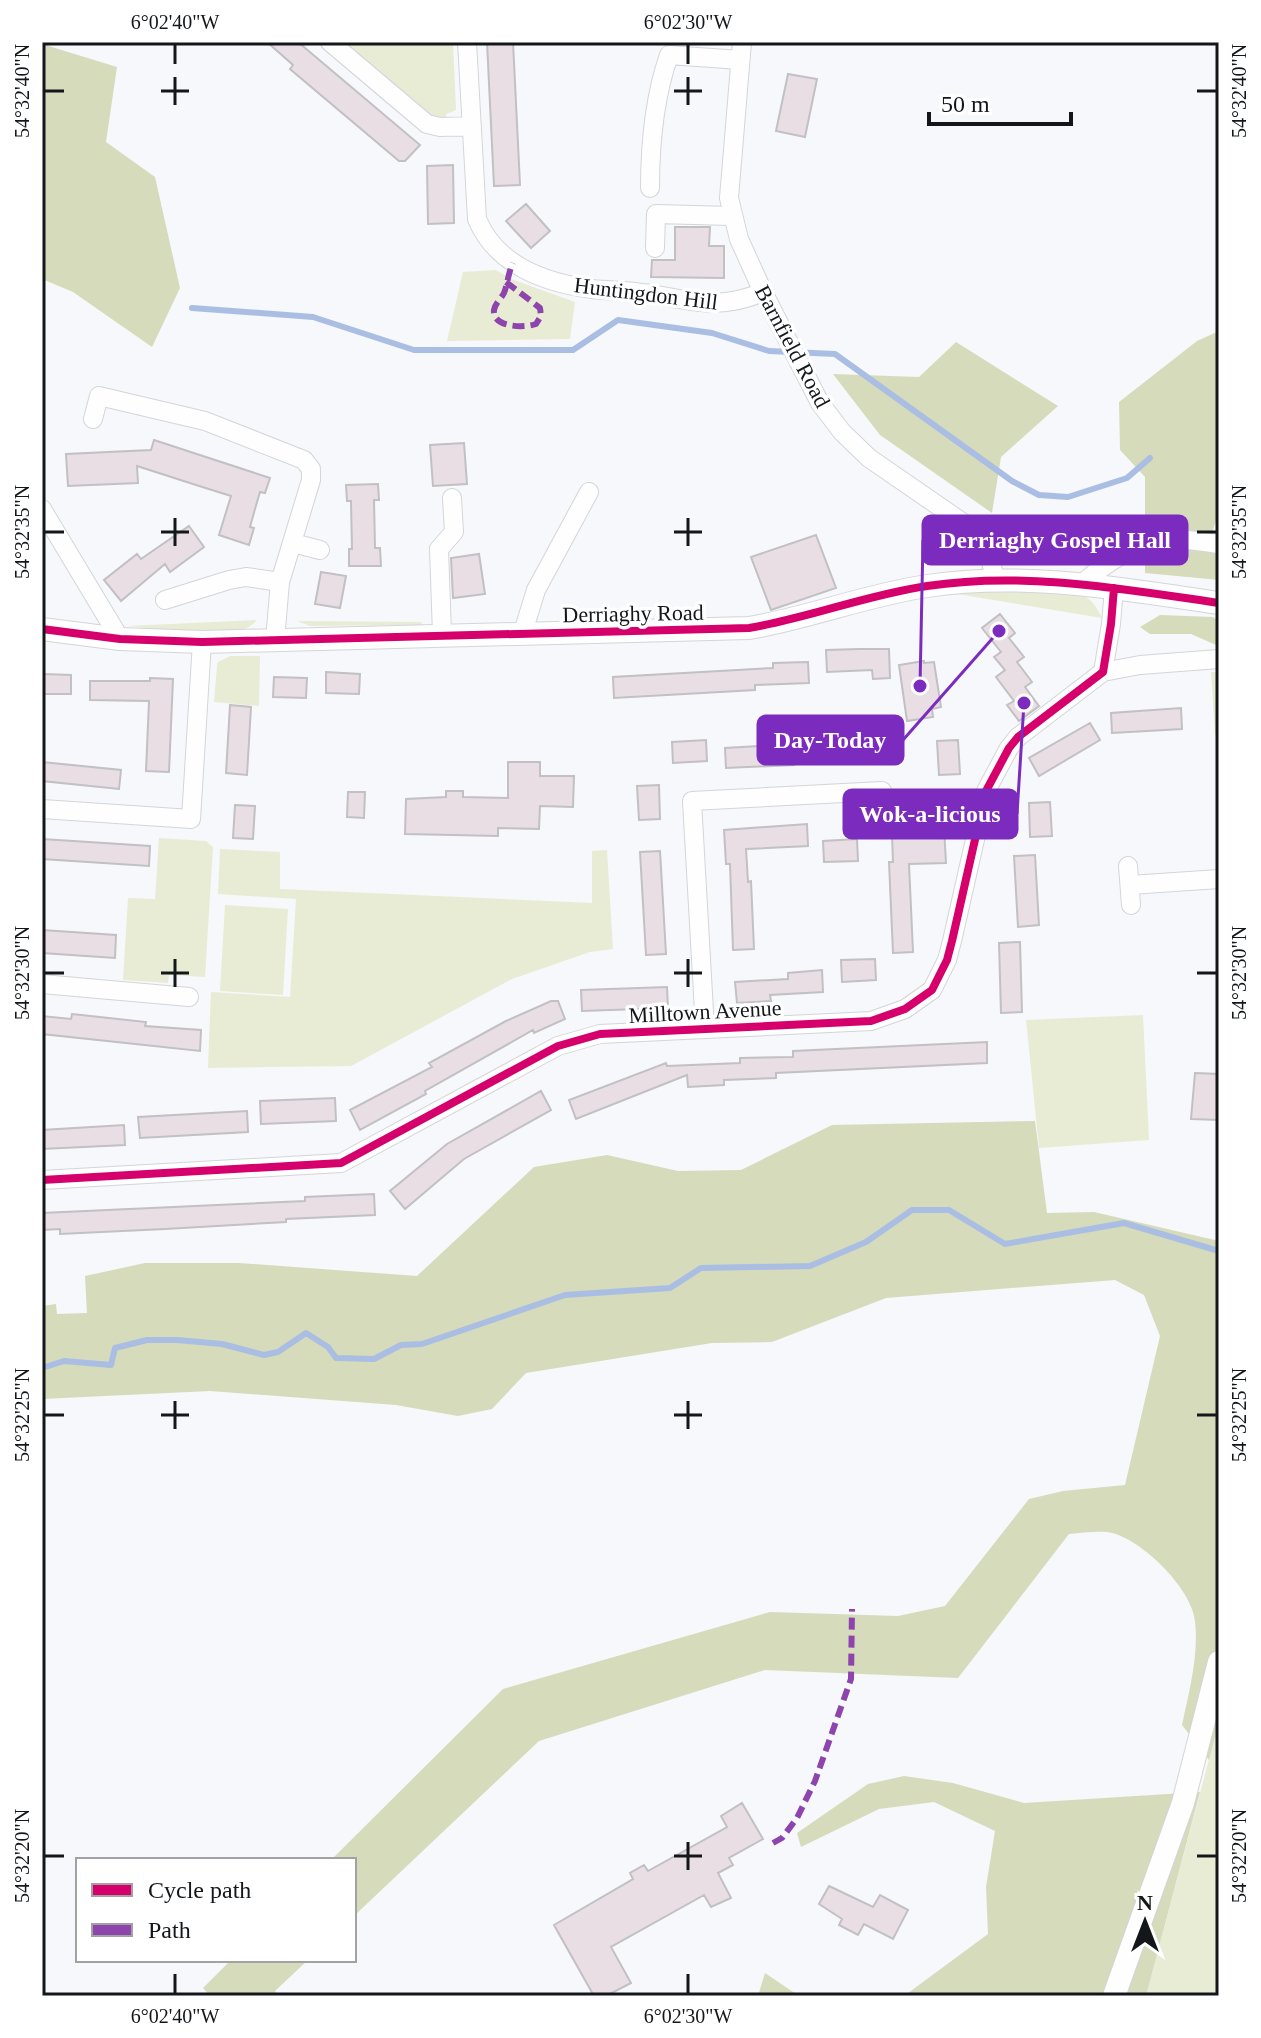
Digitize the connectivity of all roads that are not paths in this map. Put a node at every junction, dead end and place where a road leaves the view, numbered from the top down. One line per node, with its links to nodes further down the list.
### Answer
1 (330, 42): 5 (street)
2 (467, 42): 5 (street, Huntingdon Hill)
3 (662, 48): 4 (street); 6 (street)
4 (741, 51): 7 (street, Barnfield Road)
5 (472, 126): 9 (street, Huntingdon Hill)
6 (650, 188)
7 (732, 216): 8 (street); 9 (street, Barnfield Road)
8 (655, 248)
9 (763, 292): 17 (street, Barnfield Road)
10 (93, 419): 14 (street)
11 (589, 492): 24 (street)
12 (452, 498): 25 (street)
13 (42, 509): 26 (street)
14 (293, 543): 16 (street); 18 (street)
15 (1219, 544): 19 (street)
16 (320, 550)
17 (995, 580): 19 (street, Derriaghy Road); 24 (street, Derriaghy Road)
18 (280, 582): 21 (street); 27 (street)
19 (1082, 584): 20 (street, Derriaghy Road)
20 (1114, 588): 22 (street, Derriaghy Road); 30 (street)
21 (165, 600)
22 (1219, 603)
23 (42, 629): 26 (street, Derriaghy Road)
24 (523, 632): 25 (street, Derriaghy Road)
25 (442, 634): 27 (street, Derriaghy Road)
26 (120, 639): 28 (street, Derriaghy Road)
27 (275, 640): 28 (street, Derriaghy Road)
28 (202, 642): 32 (street)
29 (1219, 659): 30 (street, Milltown Avenue)
30 (1103, 672): 37 (street, Milltown Avenue)
31 (882, 791): 37 (street)
32 (42, 809)
33 (1219, 879): 34 (street)
34 (1131, 905)
35 (42, 984): 36 (street)
36 (189, 997)
37 (705, 1029): 38 (street, Milltown Avenue)
38 (42, 1180)
39 (1219, 1662): 40 (street)
40 (1114, 1996)

